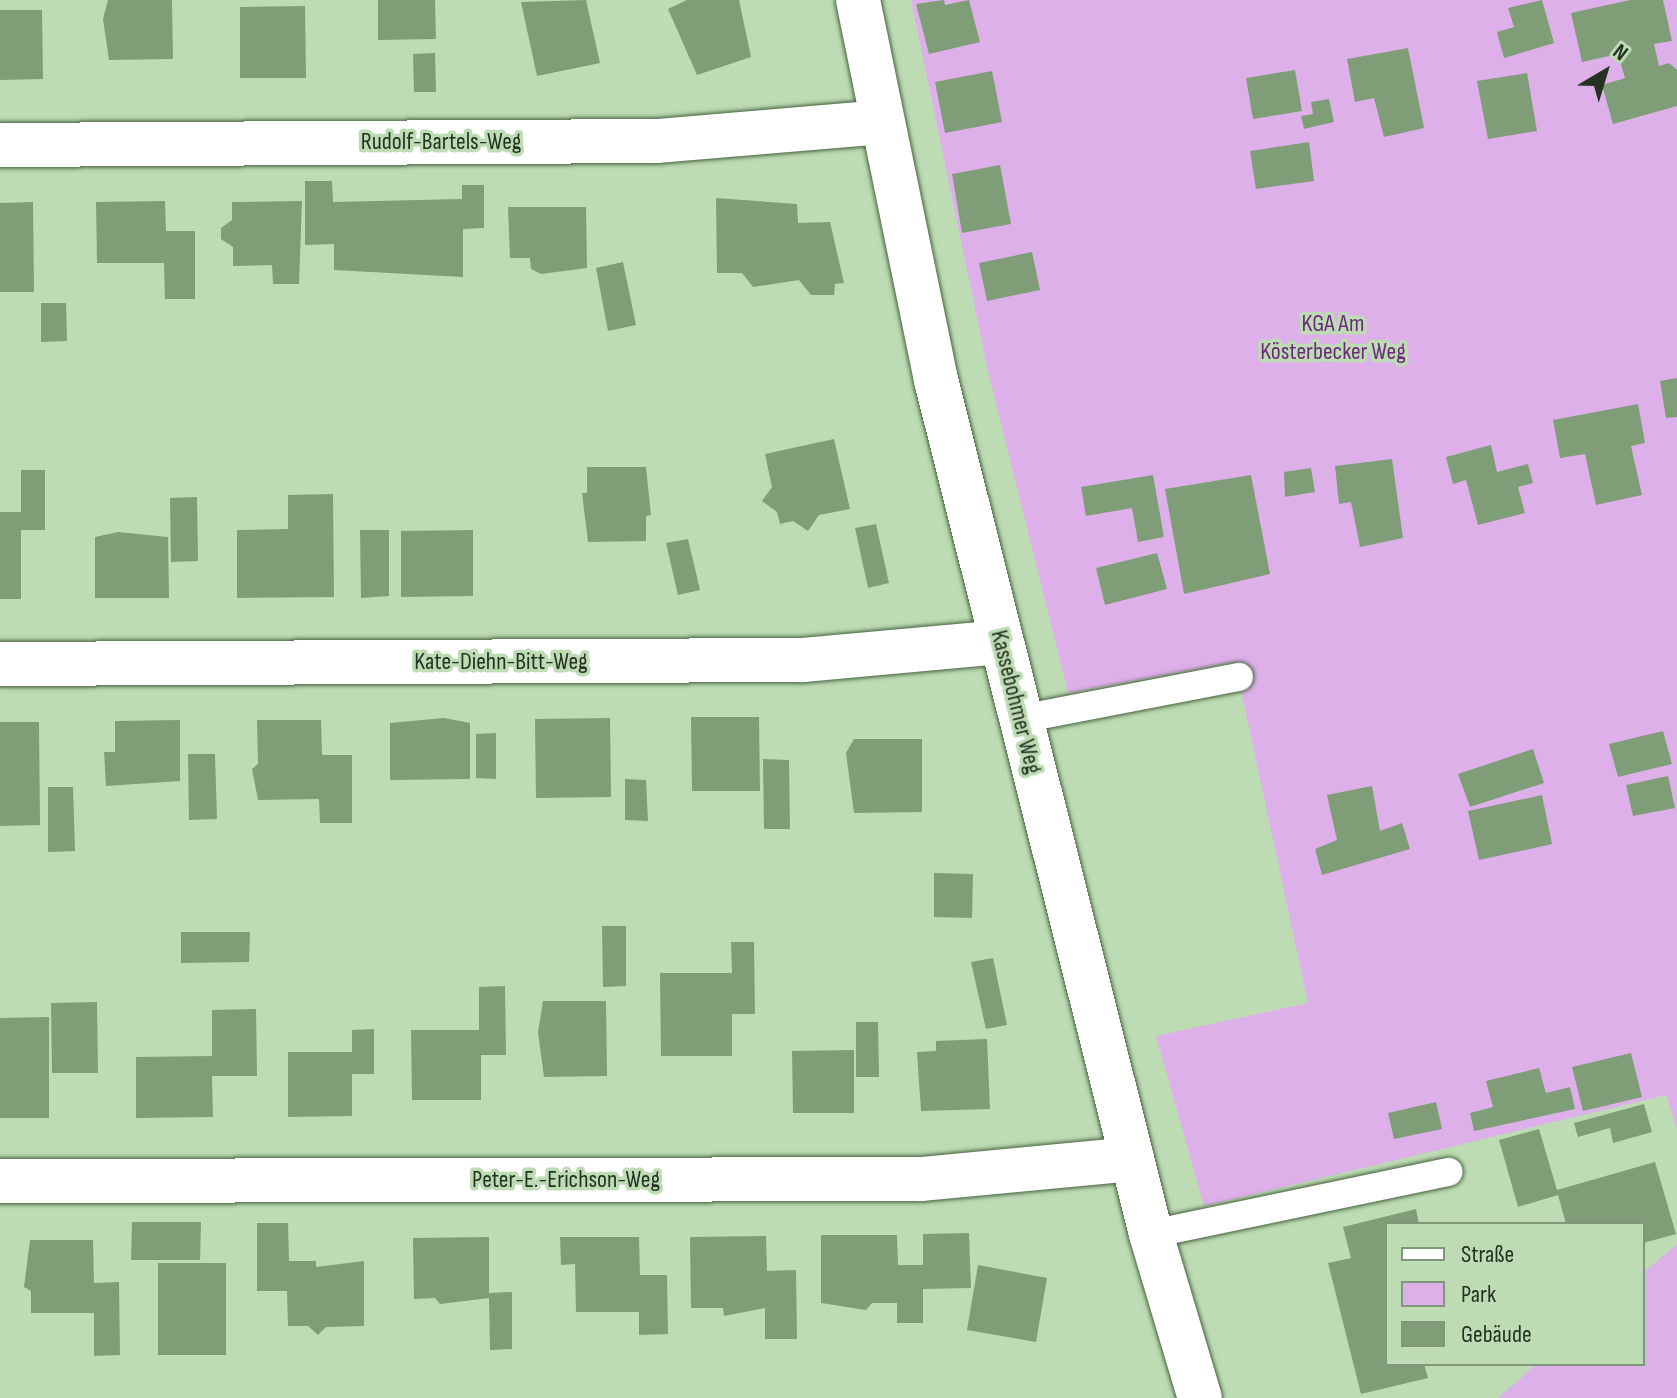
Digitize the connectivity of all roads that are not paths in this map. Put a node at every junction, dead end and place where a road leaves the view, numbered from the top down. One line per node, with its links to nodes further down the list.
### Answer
1 (858, 0): 2 (street, Kassebohmer Weg)
2 (882, 122): 3 (street, Rudolf-Bartels-Weg); 4 (street, Kassebohmer Weg)
3 (0, 145)
4 (1000, 642): 5 (street, Kate-Diehn-Bitt-Weg); 7 (street, Kassebohmer Weg)
5 (0, 664)
6 (1239, 677): 7 (lane)
7 (1020, 719): 8 (street, Kassebohmer Weg)
8 (1132, 1159): 10 (street, Peter-E.-Erichson-Weg); 11 (street, Kassebohmer Weg)
9 (1449, 1172): 11 (lane)
10 (0, 1181)
11 (1151, 1234): 12 (street, Kassebohmer Weg)
12 (1200, 1398)

